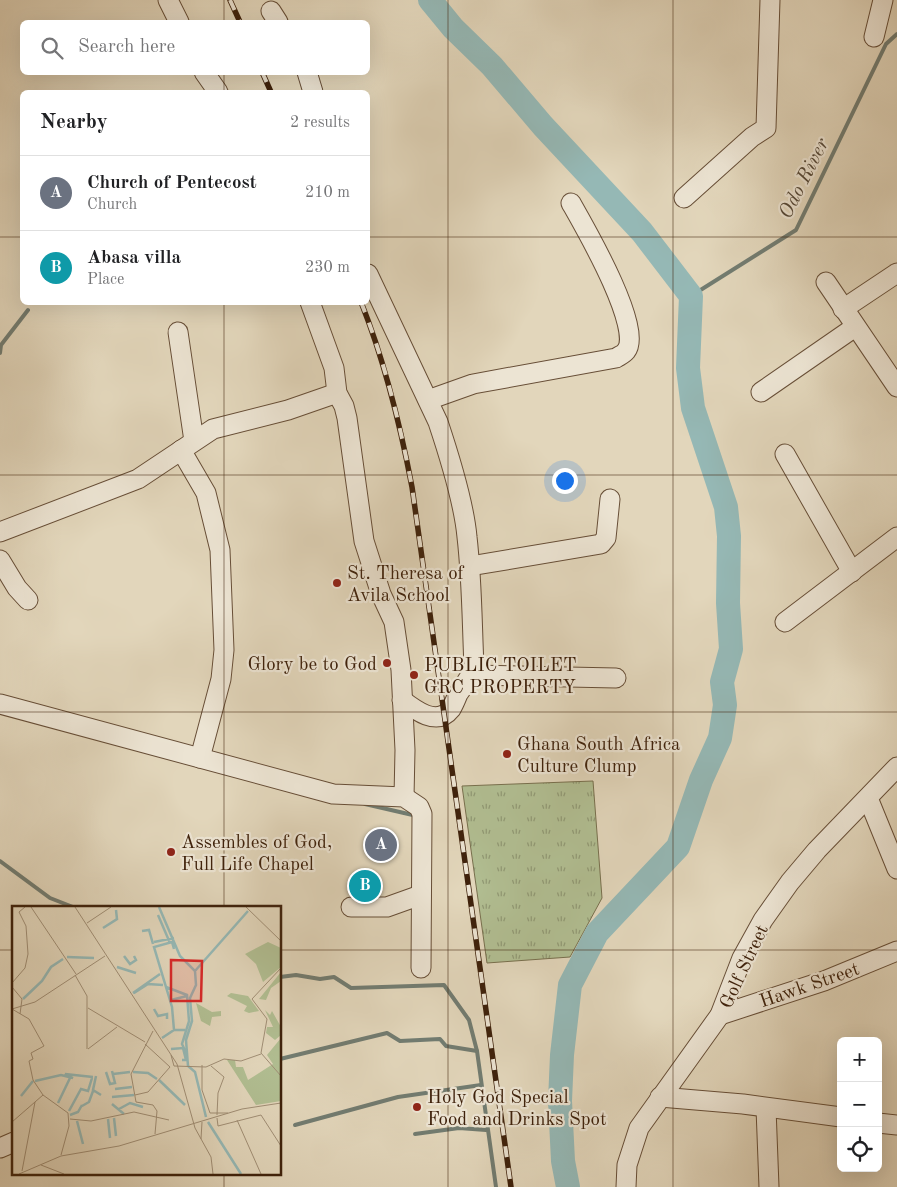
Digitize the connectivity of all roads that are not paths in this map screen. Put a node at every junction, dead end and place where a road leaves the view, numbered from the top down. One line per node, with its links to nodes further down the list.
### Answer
1 (168, 0): 4 (street)
2 (770, 0): 10 (street)
3 (883, 0): 5 (street)
4 (177, 20)
5 (874, 37)
6 (206, 75): 8 (street)
7 (308, 75): 9 (street)
8 (217, 90)
9 (312, 90)
10 (684, 198)
11 (572, 203): 22 (street)
12 (897, 273): 16 (street)
13 (370, 278): 22 (street)
14 (826, 282): 16 (street)
15 (311, 305): 21 (street)
16 (844, 309): 17 (street)
17 (856, 327): 19 (street); 20 (street)
18 (178, 332): 23 (street)
19 (897, 387)
20 (761, 392)
21 (337, 393): 23 (street); 35 (street)
22 (428, 400): 29 (street)
23 (188, 445): 26 (street); 37 (street)
24 (785, 454): 30 (street)
25 (610, 499): 29 (street)
26 (0, 532)
27 (897, 537): 30 (street)
28 (0, 560): 31 (street)
29 (470, 566): 33 (street)
30 (852, 572): 32 (street)
31 (28, 600)
32 (785, 622)
33 (472, 675): 34 (street); 35 (street)
34 (616, 678)
35 (402, 700): 39 (street)
36 (0, 704): 37 (street)
37 (200, 758): 39 (street)
38 (897, 767): 40 (street, Golf Street)
39 (404, 797): 42 (street)
40 (868, 798): 41 (street); 46 (street, Golf Street)
41 (897, 869)
42 (421, 897): 43 (street); 45 (street)
43 (351, 907)
44 (897, 951): 46 (street, Hawk Street)
45 (421, 968)
46 (720, 1015): 47 (street, Golf Street)
47 (660, 1097): 48 (street); 54 (street, Golf Street)
48 (766, 1108): 49 (street); 55 (street)
49 (837, 1117)
50 (882, 1123): 51 (street)
51 (897, 1125)
52 (12, 1143): 53 (street)
53 (0, 1148)
54 (626, 1187)
55 (769, 1187)

